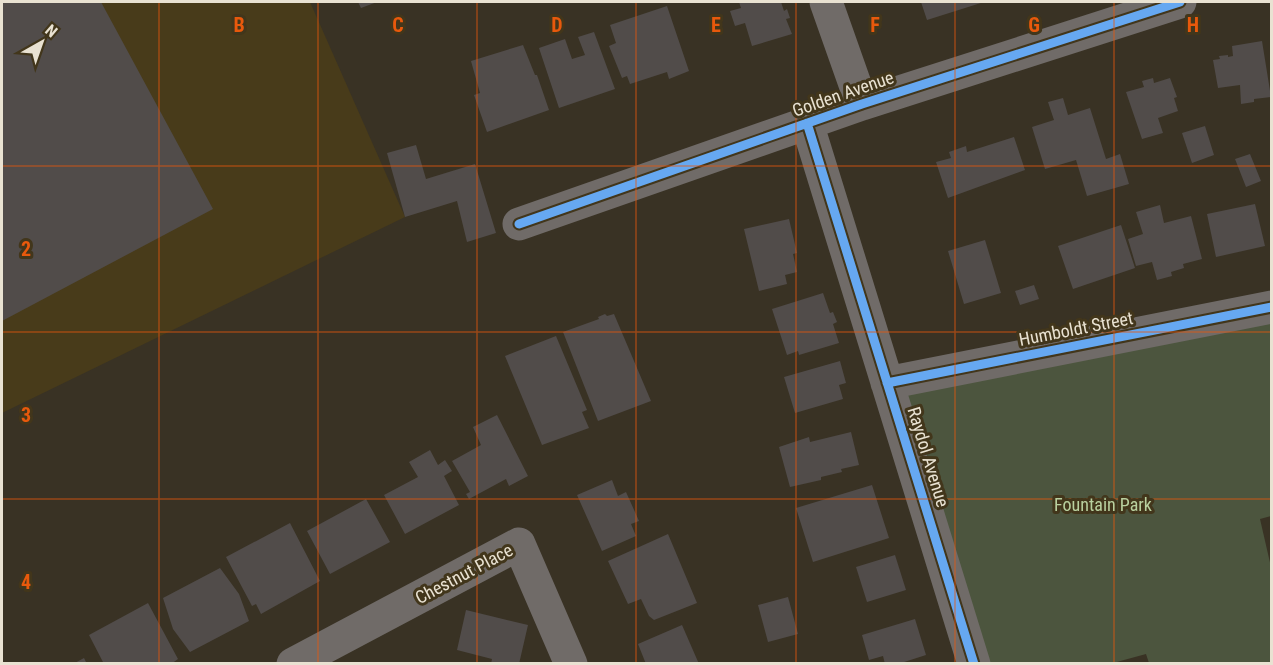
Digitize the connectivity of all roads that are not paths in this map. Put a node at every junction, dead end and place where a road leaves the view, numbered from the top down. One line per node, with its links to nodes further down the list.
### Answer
1 (826, 2): 3 (street)
2 (1180, 2): 3 (street, Golden Avenue)
3 (862, 104): 4 (street, Golden Avenue)
4 (807, 123): 5 (street, Golden Avenue); 7 (street, Raydol Avenue)
5 (519, 224)
6 (1272, 307): 7 (street, Humboldt Street)
7 (887, 383): 10 (street, Raydol Avenue)
8 (293, 663): 9 (street, Chestnut Place)
9 (571, 663)
10 (974, 663)

